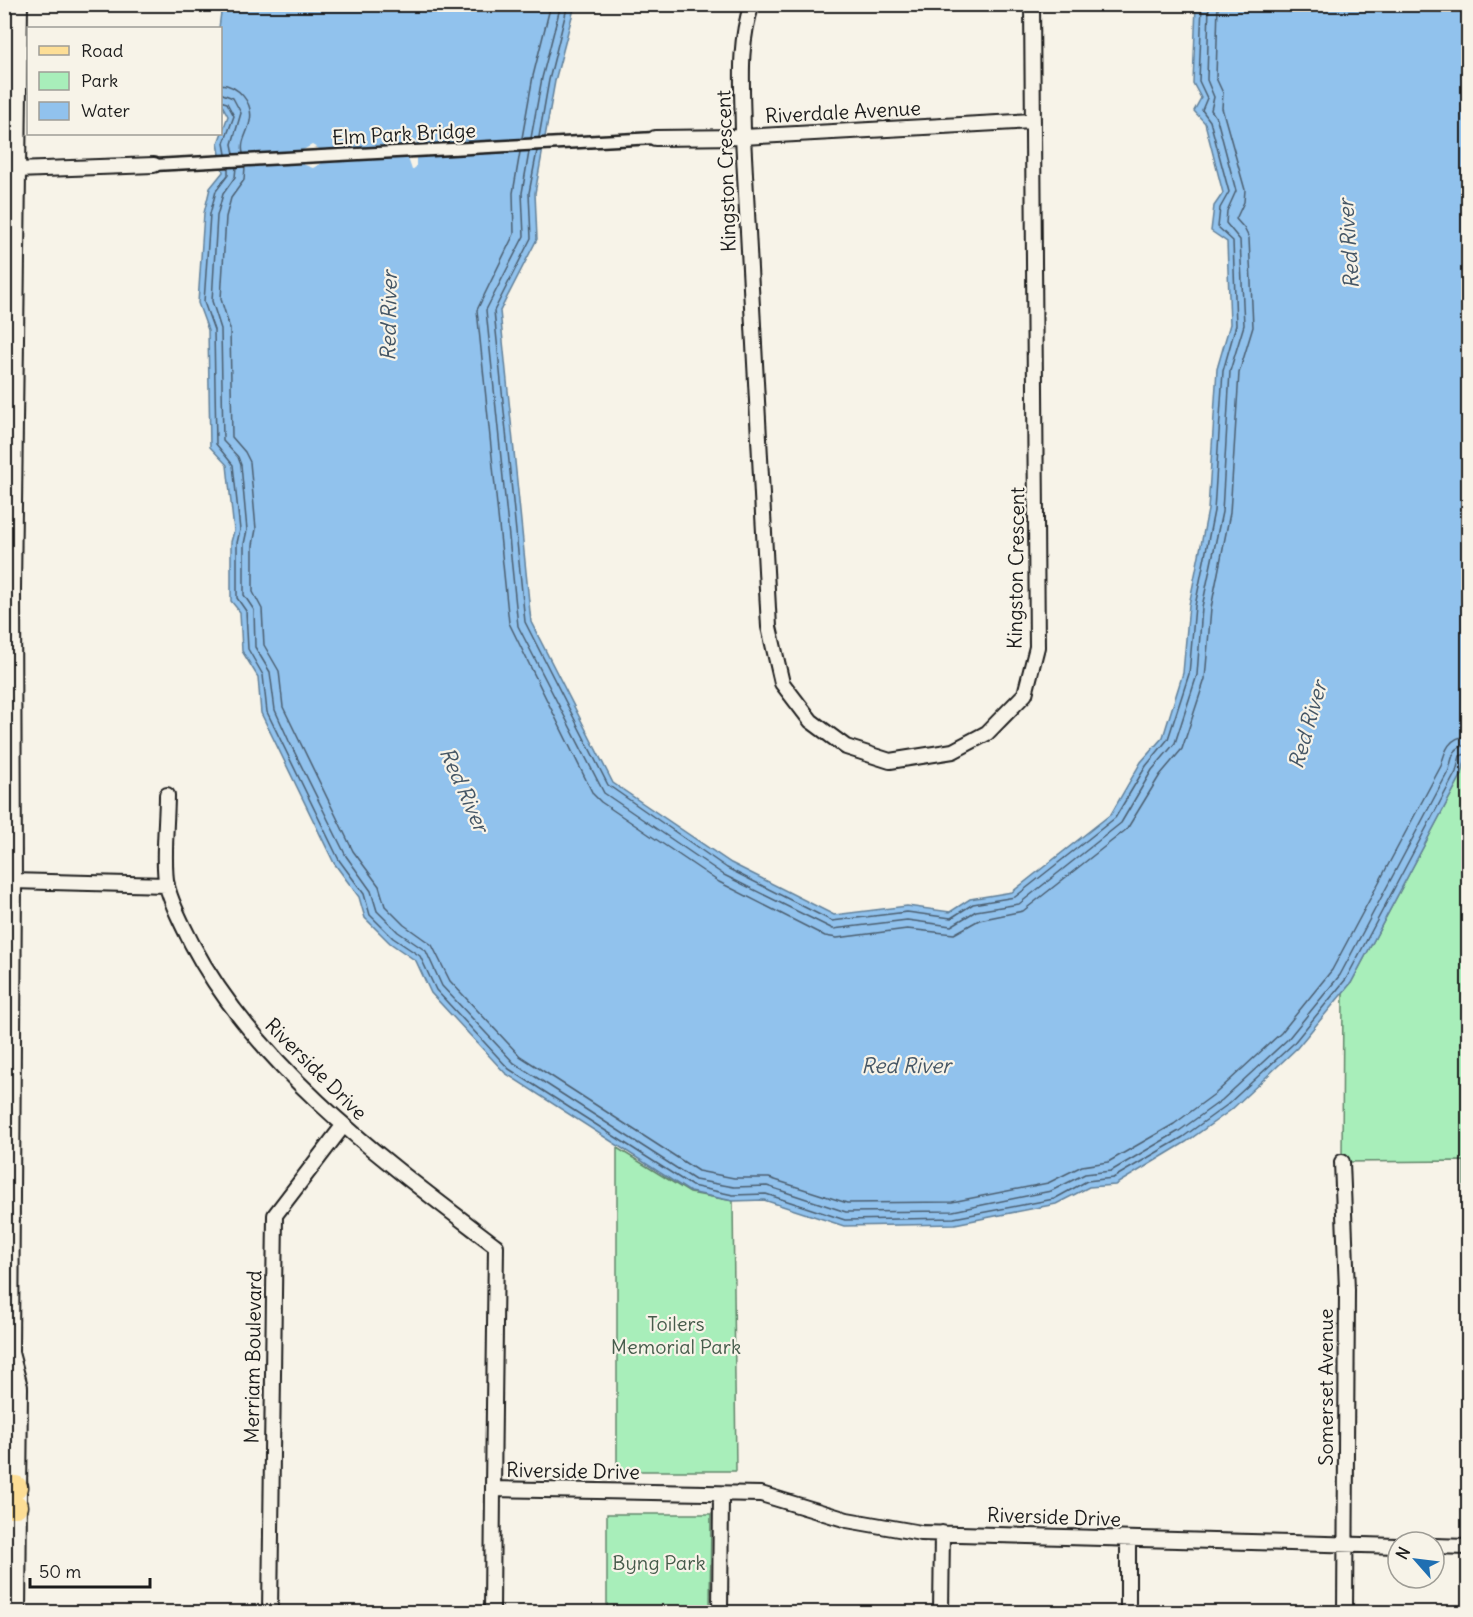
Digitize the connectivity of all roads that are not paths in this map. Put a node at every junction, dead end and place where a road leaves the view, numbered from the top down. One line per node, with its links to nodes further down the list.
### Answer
1 (17, 4): 8 (main road)
2 (752, 4): 5 (street, Kingston Crescent)
3 (1032, 4): 4 (street, Kingston Crescent)
4 (1033, 121): 5 (street, Riverdale Avenue); 5 (street, Kingston Crescent)
5 (743, 136): 6 (street, Riverdale Avenue)
6 (655, 138): 7 (street, Elm Park Bridge)
7 (154, 165): 8 (street)
8 (16, 170): 9 (main road)
9 (7, 590): 11 (main road)
10 (167, 795): 12 (street)
11 (12, 881): 12 (street); 15 (main road)
12 (167, 885): 13 (street, Riverside Drive)
13 (343, 1126): 16 (street, Riverside Drive); 26 (street, Merriam Boulevard)
14 (1342, 1162): 21 (street, Somerset Avenue)
15 (7, 1358): 18 (main road)
16 (493, 1489): 17 (street, Riverside Drive); 27 (street)
17 (721, 1494): 19 (street, Riverside Drive); 28 (street)
18 (10, 1496): 25 (main road)
19 (942, 1533): 20 (street, Riverside Drive); 29 (street)
20 (1128, 1539): 21 (street, Riverside Drive); 30 (street)
21 (1345, 1545): 22 (street, Riverside Drive); 31 (street, Somerset Avenue)
22 (1386, 1546)
23 (1446, 1546): 24 (street)
24 (1468, 1547)
25 (15, 1612)
26 (270, 1612)
27 (492, 1612)
28 (720, 1612)
29 (941, 1612)
30 (1128, 1612)
31 (1345, 1612)

